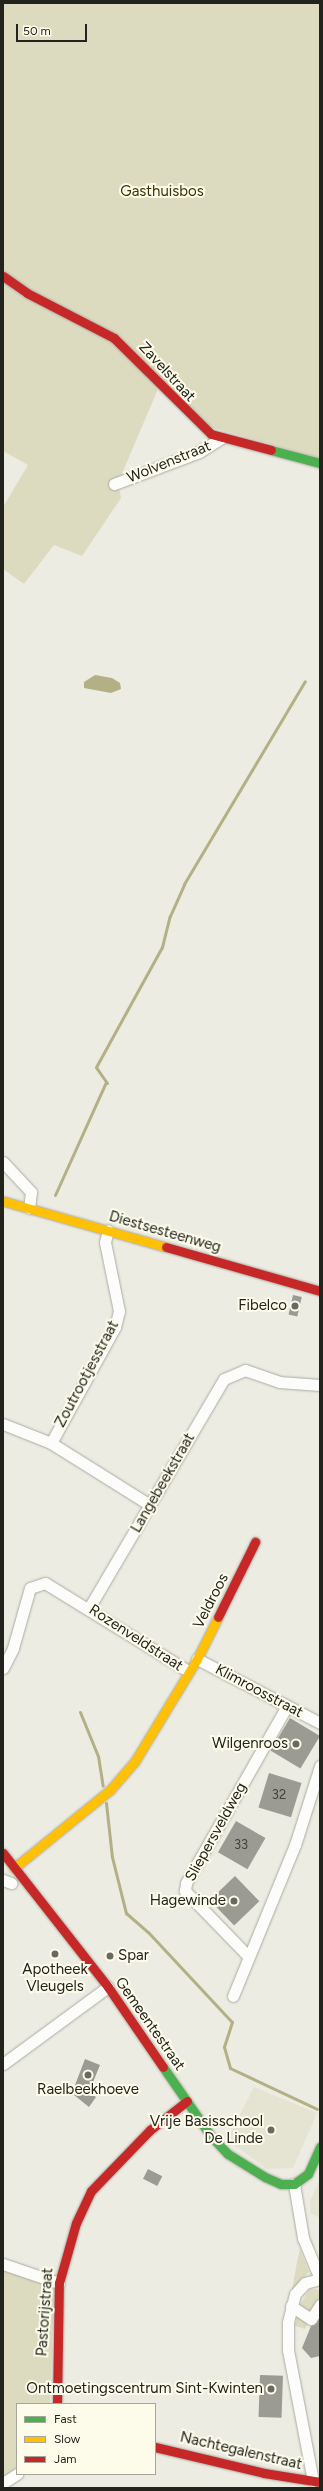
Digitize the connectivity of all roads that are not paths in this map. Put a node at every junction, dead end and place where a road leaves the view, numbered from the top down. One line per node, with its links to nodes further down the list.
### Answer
1 (3, 276): 2 (street, Zavelstraat)
2 (221, 438): 3 (street, Zavelstraat); 4 (street, Wolvenstraat)
3 (320, 464)
4 (114, 484)
5 (3, 1162): 7 (street)
6 (3, 1201): 7 (street, Diestsesteenweg)
7 (29, 1208): 8 (street, Diestsesteenweg)
8 (108, 1230): 9 (street, Diestsesteenweg); 12 (street, Zoutrootjesstraat)
9 (320, 1291)
10 (320, 1385): 13 (street, Langebeekstraat)
11 (3, 1424): 12 (street, Zoutrootjesstraat)
12 (51, 1443): 13 (street)
13 (150, 1505): 15 (street, Langebeekstraat)
14 (255, 1542): 16 (street, Veldroos)
15 (89, 1608): 17 (street, Rozenveldstraat); 18 (street, Rozenveldstraat)
16 (197, 1659): 18 (street, Veldroos); 19 (street, Klimroosstraat)
17 (3, 1668)
18 (188, 1671): 23 (street, Rozenveldstraat)
19 (287, 1706): 20 (street, Klimroosstraat); 24 (street, Sliepersveldweg)
20 (320, 1723)
21 (320, 1766): 24 (street)
22 (4, 1855): 23 (street, Gemeentestraat)
23 (14, 1868): 25 (street, Gemeentestraat)
24 (248, 1956): 26 (street)
25 (108, 1987): 27 (street); 28 (street, Gemeentestraat)
26 (233, 1996)
27 (3, 2064)
28 (187, 2101): 30 (street, Gemeentestraat); 32 (street, Pastorijstraat)
29 (320, 2147): 30 (street)
30 (294, 2188): 34 (street)
31 (3, 2264): 32 (street)
32 (59, 2283): 35 (street, Pastorijstraat)
33 (320, 2305): 34 (street)
34 (291, 2306): 38 (street)
35 (57, 2403)
36 (156, 2447): 38 (street, Nachtegalenstraat)
37 (16, 2475): 39 (street)
38 (317, 2482)
39 (3, 2483)

